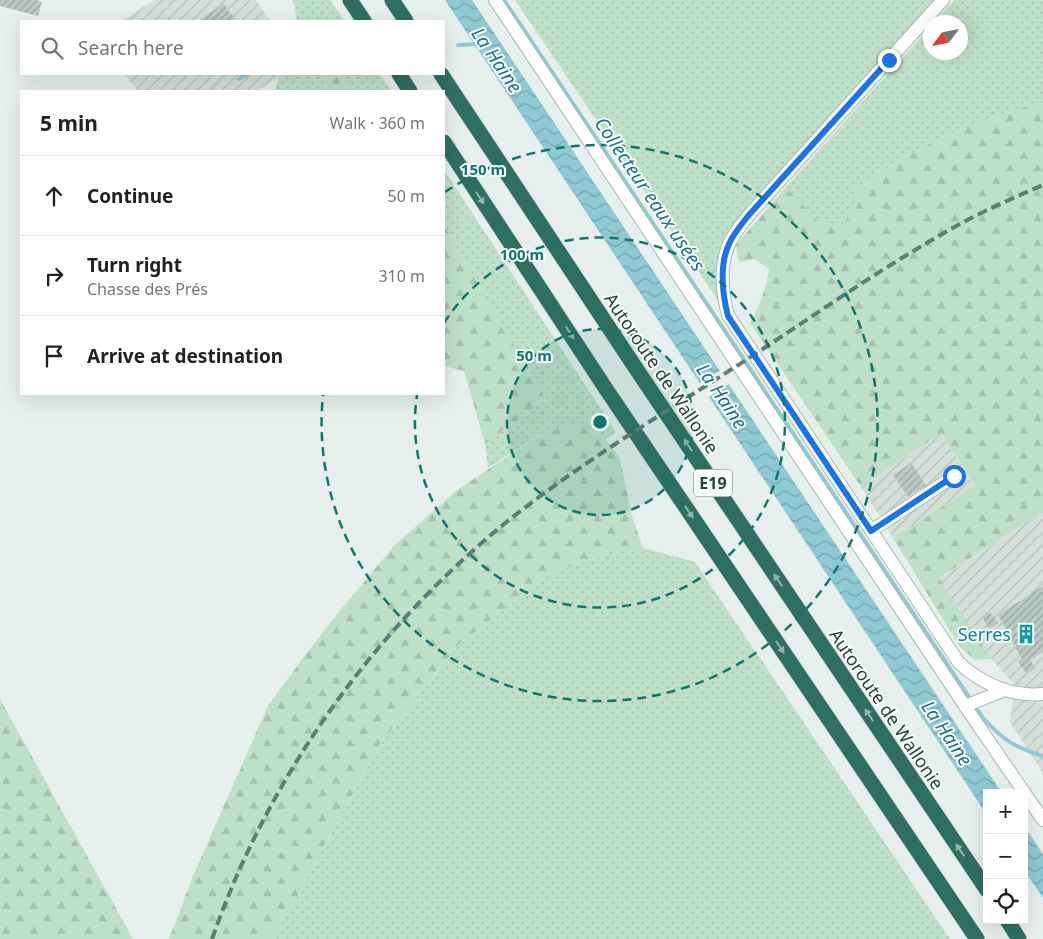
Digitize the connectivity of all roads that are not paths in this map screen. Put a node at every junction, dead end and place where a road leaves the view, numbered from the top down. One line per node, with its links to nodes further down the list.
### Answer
1 (350, 0): 5 (highway)
2 (392, 0): 6 (highway)
3 (495, 0): 15 (street)
4 (943, 0): 12 (street)
5 (363, 20)
6 (405, 20)
7 (399, 75): 9 (highway)
8 (442, 75): 17 (highway, Autoroute de Wallonie / E19, one-way to 8)
9 (409, 90)
10 (445, 144): 19 (highway, E19, one-way to 19)
11 (954, 476): 12 (street)
12 (871, 531): 13 (street)
13 (1010, 691): 14 (street); 15 (street)
14 (1043, 694)
15 (965, 706): 16 (street)
16 (1043, 820)
17 (983, 884)
18 (1010, 924): 20 (highway)
19 (977, 939)
20 (1019, 939)

